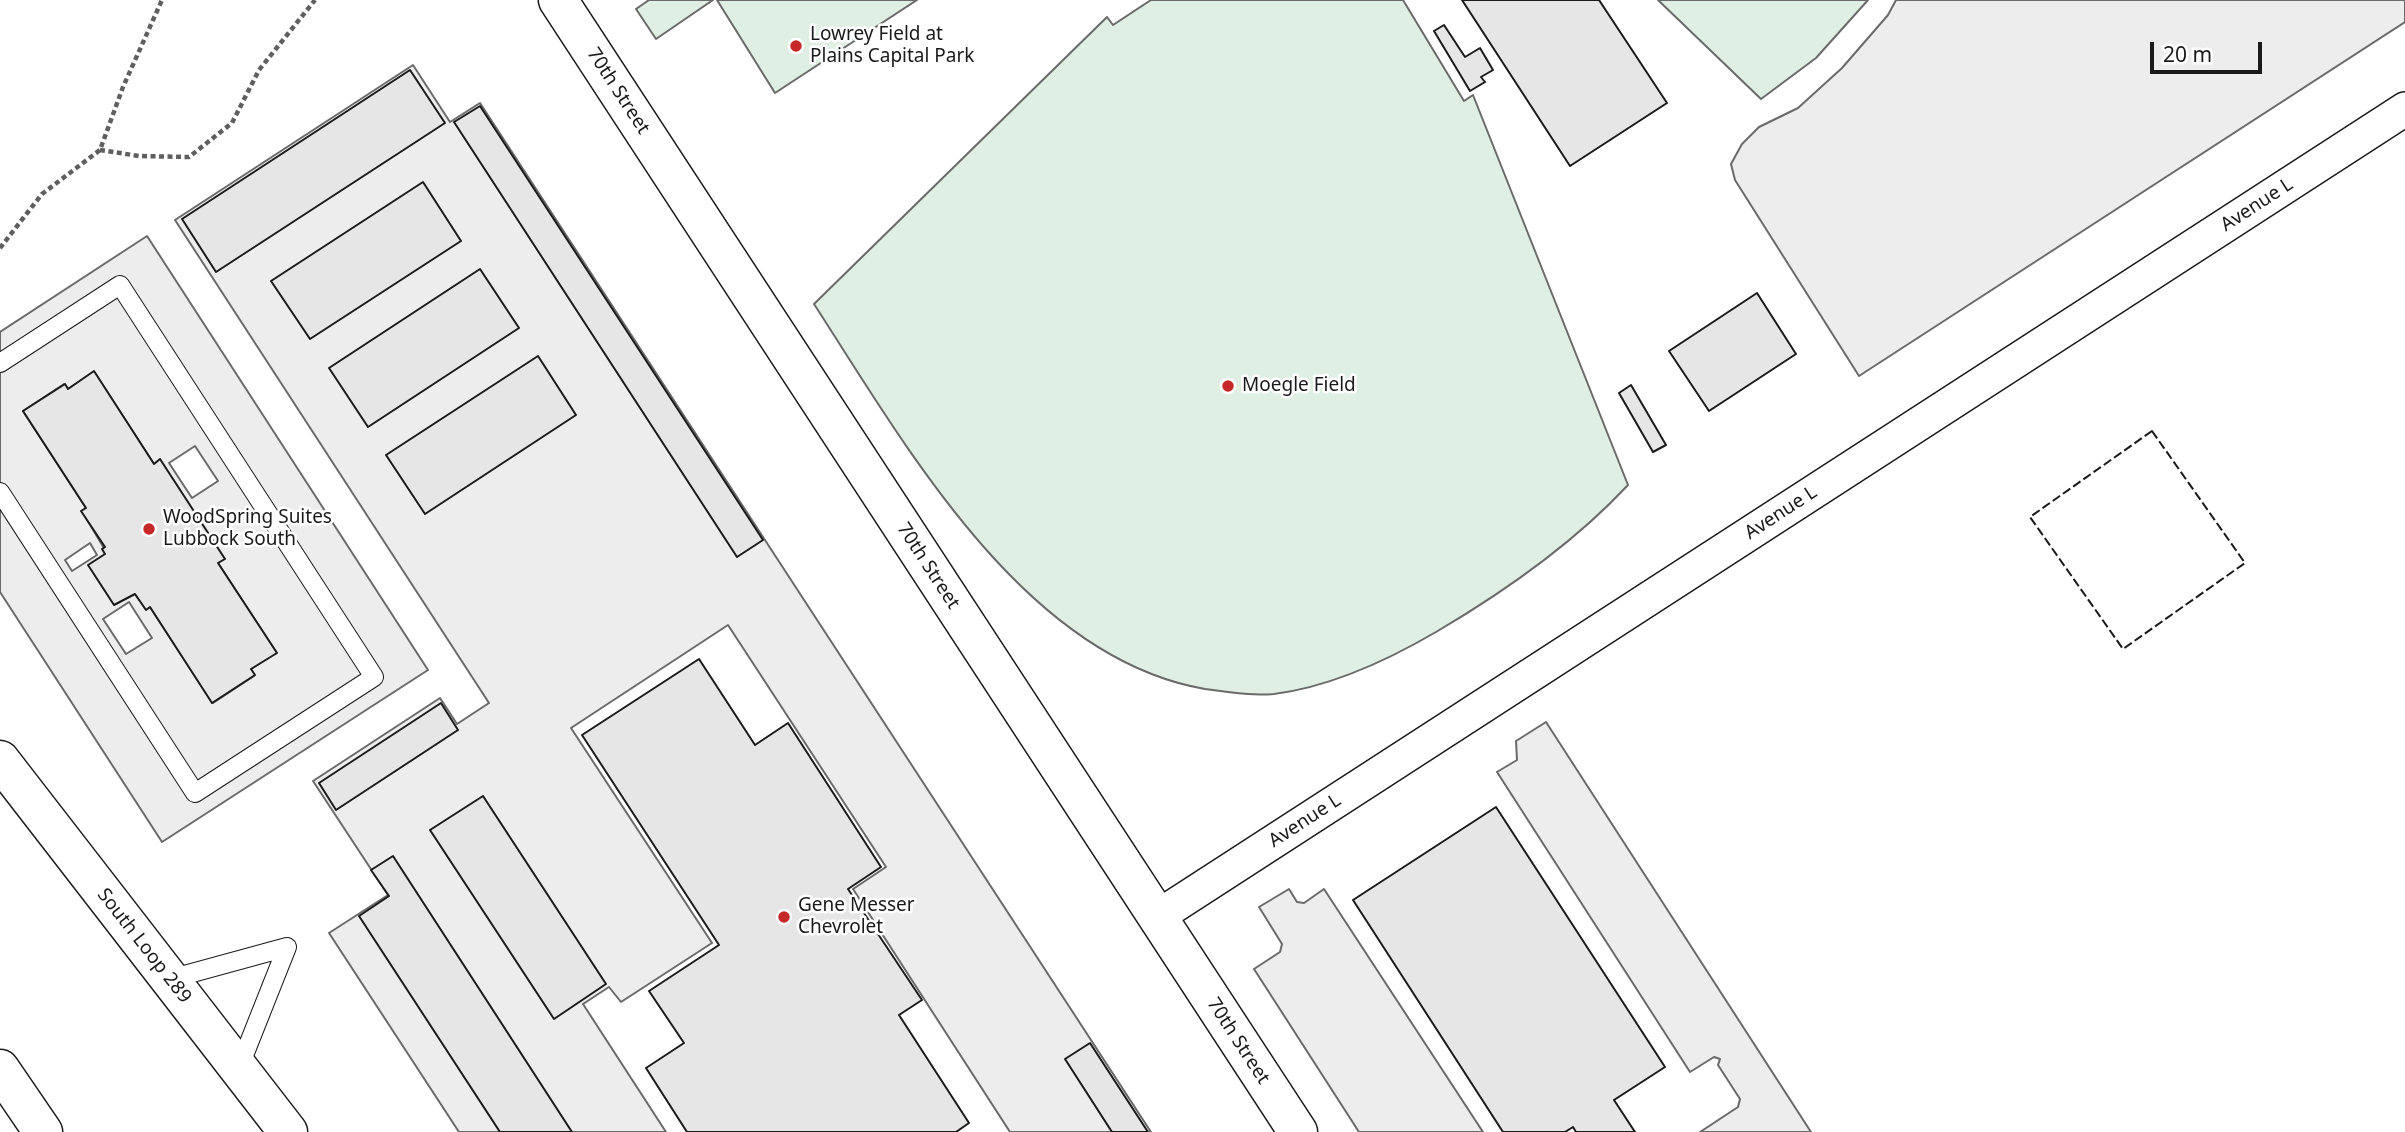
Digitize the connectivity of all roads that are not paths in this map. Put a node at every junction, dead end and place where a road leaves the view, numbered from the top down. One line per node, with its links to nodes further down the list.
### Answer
1 (558, 0): 6 (main road, 70th Street)
2 (2405, 109): 6 (street, Avenue L)
3 (0, 363): 4 (lane)
4 (0, 492)
5 (0, 760): 7 (main road, South Loop 289)
6 (1157, 917): 12 (main road, 70th Street)
7 (170, 979): 8 (main road, South Loop 289); 8 (lane)
8 (239, 1068): 11 (main road, South Loop 289)
9 (0, 1069): 10 (main road)
10 (43, 1132)
11 (288, 1132)
12 (1298, 1132)

